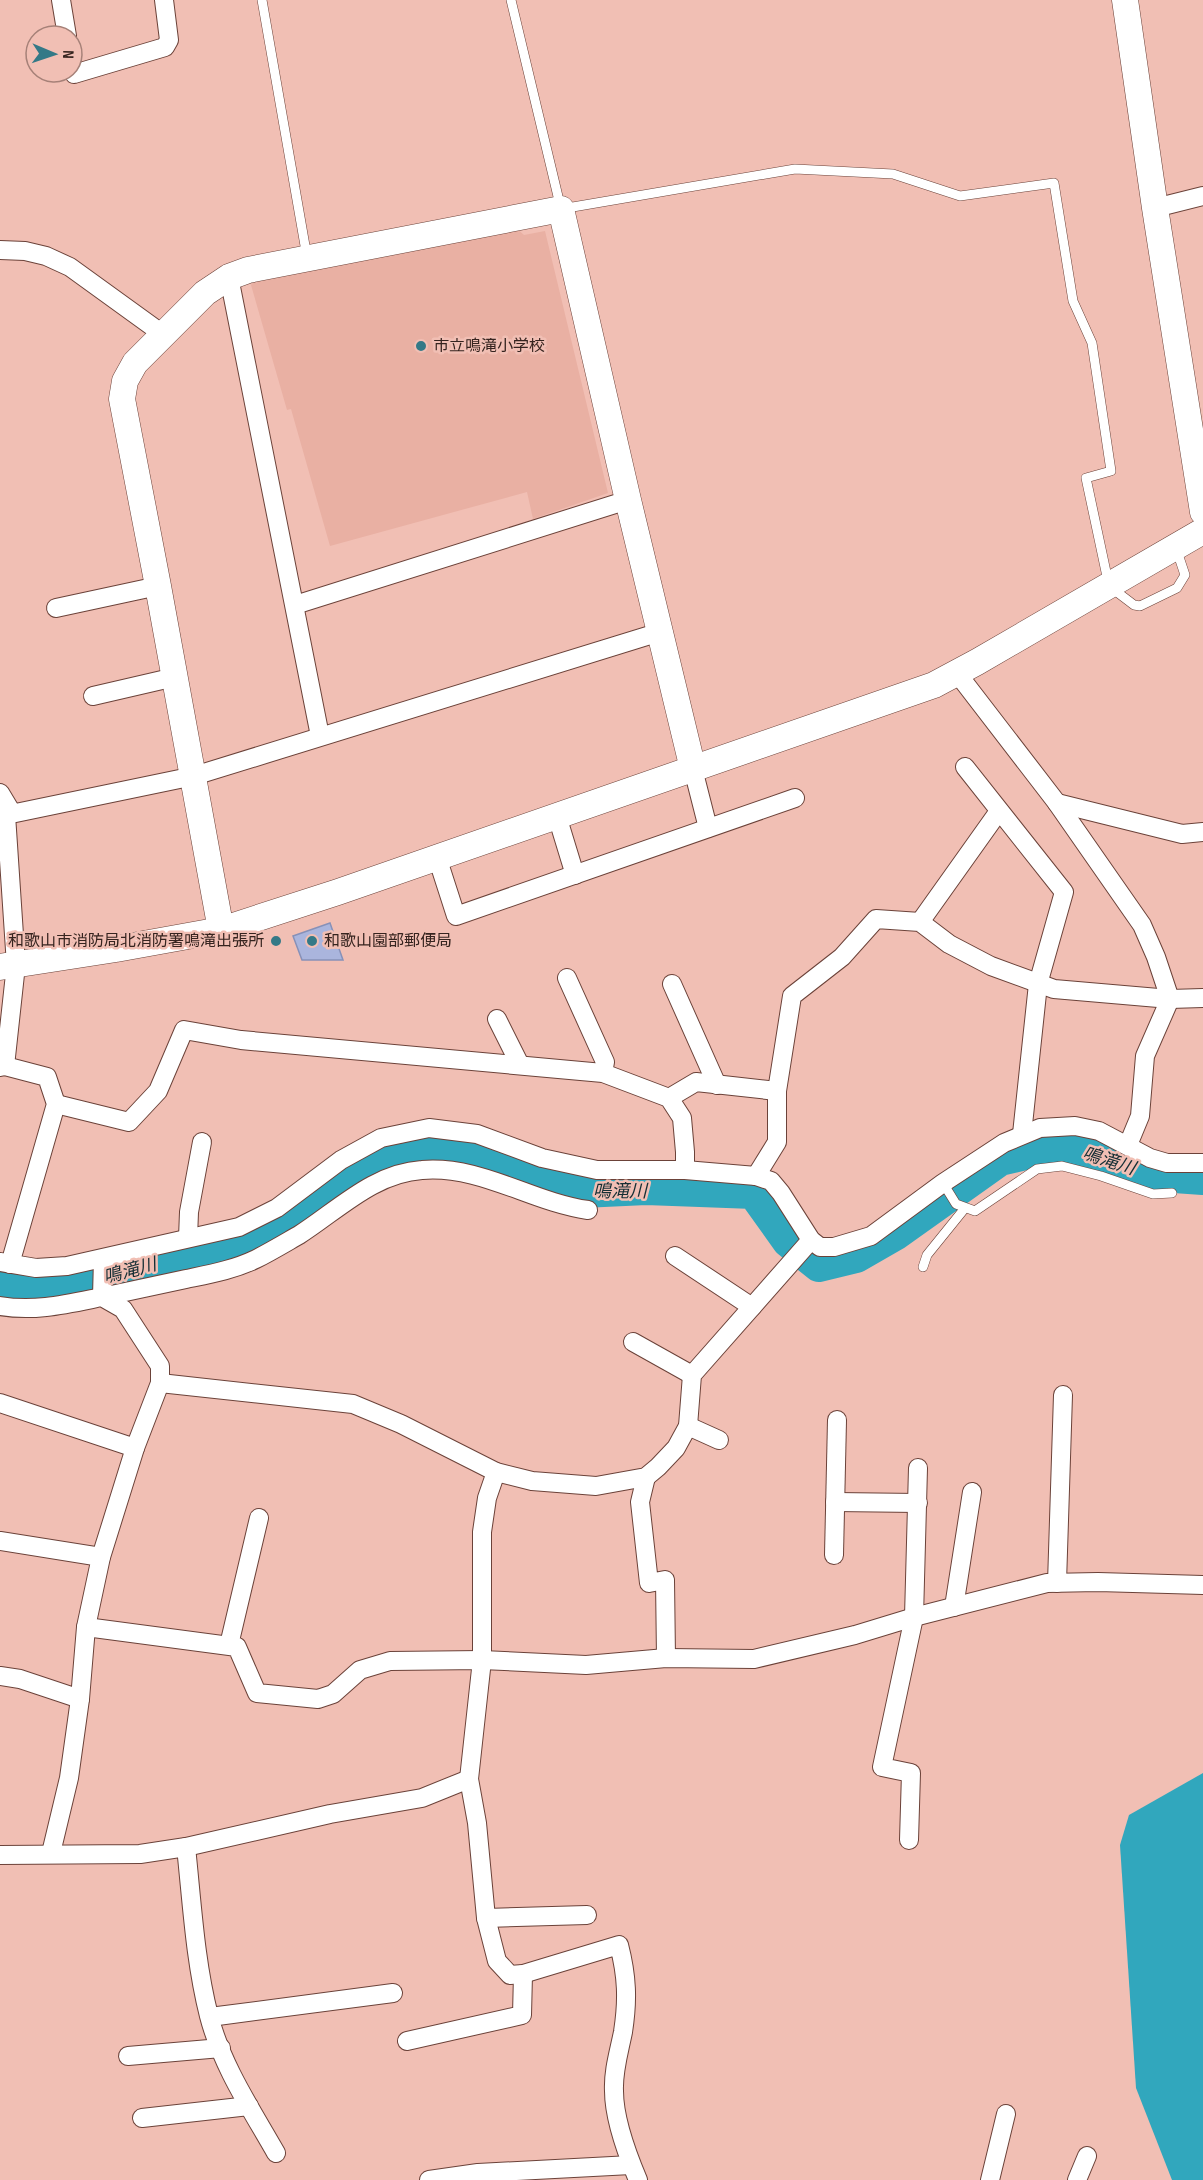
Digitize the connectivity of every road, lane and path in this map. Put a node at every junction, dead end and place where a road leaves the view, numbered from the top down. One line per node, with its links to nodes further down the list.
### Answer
1 (61, 0): 6 (street)
2 (164, 0): 7 (street)
3 (262, 0): 12 (lane)
4 (511, 0): 10 (lane)
5 (1125, 0): 9 (street)
6 (65, 24)
7 (84, 71)
8 (1203, 196): 9 (street)
9 (1155, 208): 16 (street)
10 (561, 209): 12 (street); 15 (street); 20 (lane)
11 (0, 250): 14 (street)
12 (307, 257): 13 (street)
13 (229, 277): 14 (street); 21 (street)
14 (164, 334): 19 (street)
15 (628, 500): 21 (street); 23 (street)
16 (1203, 512)
17 (1203, 531): 18 (street)
18 (1176, 548): 20 (street); 20 (lane)
19 (158, 586): 22 (street); 25 (street)
20 (1108, 586): 24 (street)
21 (295, 605): 27 (street)
22 (56, 608)
23 (660, 632): 27 (street); 29 (street)
24 (957, 673): 29 (street); 33 (street)
25 (175, 677): 26 (street); 30 (street)
26 (93, 696)
27 (320, 736): 30 (street)
28 (965, 767): 34 (street)
29 (693, 769): 36 (street); 37 (street)
30 (194, 776): 35 (street); 42 (street)
31 (0, 793): 35 (street)
32 (795, 798): 37 (street)
33 (1058, 803): 38 (street); 48 (street)
34 (999, 811): 41 (street); 46 (street)
35 (12, 813): 43 (street)
36 (557, 816): 39 (street); 40 (street)
37 (708, 828): 40 (street)
38 (1203, 832)
39 (436, 857): 40 (street); 42 (street)
40 (575, 875)
41 (920, 922): 46 (street); 54 (street)
42 (221, 930): 43 (street)
43 (8, 966): 51 (street)
44 (567, 978): 52 (street)
45 (672, 984): 53 (street)
46 (1038, 984): 48 (street); 57 (street)
47 (1203, 998): 48 (street)
48 (1170, 999): 59 (street)
49 (497, 1019): 50 (street)
50 (520, 1065): 52 (street); 56 (street)
51 (2, 1066): 56 (street)
52 (603, 1073): 55 (street)
53 (717, 1085): 54 (street); 55 (street)
54 (777, 1091): 62 (street)
55 (669, 1098): 61 (street)
56 (56, 1104): 70 (street)
57 (1022, 1134): 59 (street); 63 (street)
58 (202, 1142): 67 (street)
59 (1128, 1145): 60 (street)
60 (1203, 1163)
61 (684, 1170): 62 (street); 67 (street)
62 (756, 1176): 68 (street)
63 (944, 1186): 65 (lane); 68 (street)
64 (1172, 1193): 65 (lane)
65 (961, 1206): 72 (lane)
66 (588, 1210): 73 (street)
67 (188, 1238): 71 (street)
68 (808, 1243): 75 (street)
69 (675, 1256): 75 (street)
70 (5, 1263): 71 (street)
71 (103, 1263): 73 (street)
72 (923, 1267)
73 (102, 1294): 74 (street); 78 (street)
74 (0, 1306)
75 (752, 1307): 77 (street)
76 (633, 1342): 77 (street)
77 (692, 1375): 82 (street)
78 (160, 1383): 84 (street); 86 (street)
79 (1063, 1395): 95 (street)
80 (0, 1403): 84 (street)
81 (837, 1420): 89 (street)
82 (688, 1426): 83 (street); 87 (street)
83 (719, 1440)
84 (135, 1448): 94 (street)
85 (918, 1468): 90 (street)
86 (496, 1472): 87 (street); 102 (street)
87 (646, 1477): 101 (street)
88 (972, 1492): 97 (street)
89 (835, 1502): 90 (street); 93 (street)
90 (918, 1503): 98 (street)
91 (259, 1518): 100 (street)
92 (0, 1541): 94 (street)
93 (834, 1555)
94 (101, 1557): 99 (street)
95 (1057, 1583): 96 (street); 97 (street)
96 (1203, 1586)
97 (954, 1607): 98 (street)
98 (914, 1617): 101 (street); 106 (street)
99 (86, 1627): 100 (street); 104 (street)
100 (229, 1646): 102 (street)
101 (666, 1658): 102 (street)
102 (482, 1660): 105 (street)
103 (0, 1676): 104 (street)
104 (80, 1699): 108 (street)
105 (469, 1779): 107 (street); 111 (street)
106 (909, 1840)
107 (186, 1847): 108 (street); 114 (street)
108 (51, 1853): 109 (street)
109 (0, 1855)
110 (587, 1915): 111 (street)
111 (486, 1918): 112 (street)
112 (523, 1974): 115 (street); 123 (street)
113 (393, 1993): 114 (street)
114 (210, 2017): 116 (street)
115 (407, 2041)
116 (221, 2048): 117 (street); 118 (street)
117 (128, 2056)
118 (249, 2106): 120 (street); 121 (street)
119 (1006, 2114): 125 (street)
120 (142, 2118)
121 (276, 2153)
122 (1088, 2156): 126 (street)
123 (635, 2172): 124 (street)
124 (429, 2180)
125 (990, 2180)
126 (1077, 2180)

